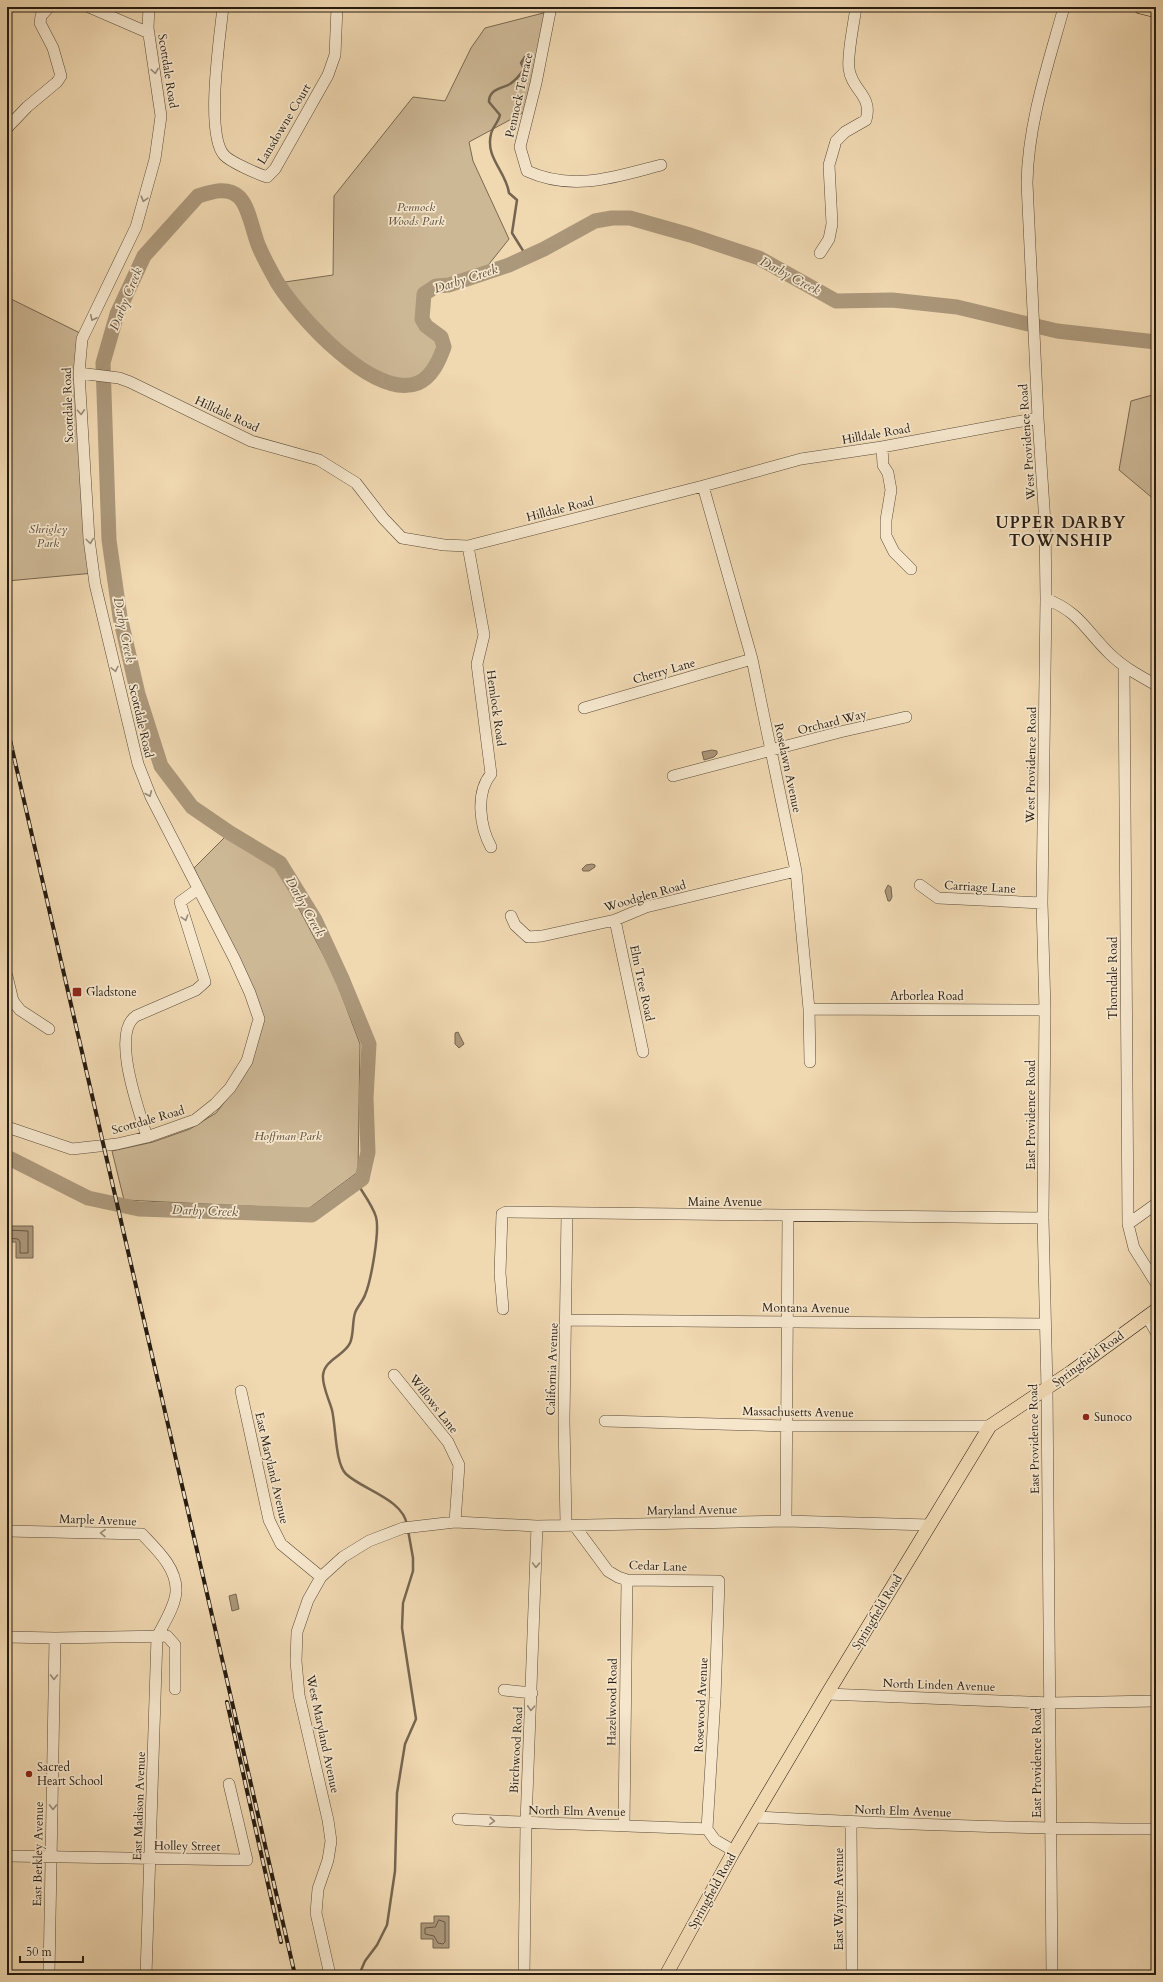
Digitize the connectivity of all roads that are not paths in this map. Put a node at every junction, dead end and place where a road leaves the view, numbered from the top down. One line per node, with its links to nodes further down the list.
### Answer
1 (49, 7): 12 (street)
2 (90, 7): 11 (street)
3 (149, 7): 11 (street, Scottdale Road)
4 (223, 7): 5 (street, Lansdowne Court)
5 (337, 7)
6 (551, 7): 13 (street, Pennock Terrace)
7 (856, 7): 14 (street)
8 (1064, 7): 16 (street, West Providence Road)
9 (1140, 7): 10 (main road)
10 (1156, 11)
11 (149, 32): 15 (street, Scottdale Road, one-way to 15)
12 (7, 128)
13 (661, 165)
14 (820, 253)
15 (82, 373): 19 (street, Hilldale Road); 32 (street, Scottdale Road, one-way to 32)
16 (1038, 418): 17 (street, Hilldale Road); 21 (street, West Providence Road)
17 (882, 447): 18 (street, Hilldale Road); 20 (street)
18 (703, 486): 19 (street, Hilldale Road); 22 (street, Roselawn Avenue)
19 (468, 546): 29 (street, Hemlock Road)
20 (911, 570)
21 (1046, 599): 23 (street); 33 (street, West Providence Road)
22 (752, 659): 25 (street, Cherry Lane); 27 (street, Roselawn Avenue)
23 (1124, 666): 24 (street); 49 (street, Thorndale Road)
24 (1156, 685)
25 (584, 708)
26 (906, 718): 27 (street, Orchard Way)
27 (772, 751): 28 (street, Orchard Way); 30 (street, Roselawn Avenue)
28 (673, 776)
29 (490, 847)
30 (796, 871): 35 (street, Woodglen Road); 38 (street, Roselawn Avenue)
31 (920, 885): 33 (street, Carriage Lane)
32 (198, 889): 44 (street, one-way to 44); 44 (street, Scottdale Road)
33 (1042, 903): 39 (street, East Providence Road)
34 (510, 916): 35 (street, Woodglen Road)
35 (615, 920): 41 (street, Elm Tree Road)
36 (7, 976): 37 (street)
37 (10, 1002): 40 (street)
38 (809, 1009): 39 (street, Arborlea Road); 42 (street, Roselawn Avenue)
39 (1044, 1010): 48 (street, East Providence Road)
40 (49, 1029)
41 (643, 1052)
42 (810, 1062)
43 (7, 1127): 44 (street, Scottdale Road)
44 (147, 1137)
45 (1156, 1204): 49 (street)
46 (567, 1214): 47 (street, Maine Avenue); 51 (street, Maine Avenue); 53 (street, California Avenue)
47 (788, 1216): 48 (street, Maine Avenue); 54 (street)
48 (1043, 1218): 55 (street, East Providence Road)
49 (1128, 1224): 50 (street, Thorndale Road)
50 (1156, 1283)
51 (503, 1309)
52 (1152, 1313): 56 (street); 58 (main road, Springfield Road)
53 (567, 1320): 54 (street, Montana Avenue); 65 (street, California Avenue)
54 (788, 1321): 55 (street, Montana Avenue); 61 (street)
55 (1045, 1324): 58 (street, East Providence Road)
56 (1156, 1332)
57 (394, 1375): 64 (street, Willows Lane)
58 (1047, 1389): 62 (main road, Springfield Road); 80 (street, East Providence Road)
59 (241, 1391): 69 (street, East Maryland Avenue)
60 (605, 1421): 61 (street, Massachusetts Avenue)
61 (787, 1426): 62 (street, Massachusetts Avenue); 63 (street)
62 (990, 1426): 66 (main road, Springfield Road)
63 (786, 1521): 65 (street, Maryland Avenue); 66 (street, Maryland Avenue)
64 (455, 1522): 67 (street, Maryland Avenue); 69 (street, West Maryland Avenue)
65 (570, 1525): 67 (street, Maryland Avenue); 70 (street, Cedar Lane)
66 (930, 1525): 78 (main road, Springfield Road)
67 (538, 1526): 77 (street, Birchwood Road, one-way to 77)
68 (7, 1531): 73 (street, Marple Avenue, one-way to 68)
69 (321, 1577): 96 (street, West Maryland Avenue)
70 (627, 1580): 71 (street, Cedar Lane); 86 (street, Hazelwood Road)
71 (719, 1581): 89 (street, Rosewood Avenue)
72 (7, 1637): 74 (street)
73 (157, 1637): 74 (street); 75 (street); 93 (street, East Madison Avenue)
74 (55, 1638): 92 (street, East Berkley Avenue, one-way to 92)
75 (175, 1689)
76 (504, 1690): 77 (street)
77 (532, 1693): 85 (street, Birchwood Road, one-way to 85)
78 (827, 1694): 80 (street, North Linden Avenue); 82 (main road, Springfield Road)
79 (1156, 1701): 80 (street, North Linden Avenue)
80 (1050, 1703): 87 (street, East Providence Road)
81 (229, 1784): 93 (street, Holley Street)
82 (755, 1817): 84 (street, North Elm Avenue); 90 (main road, Springfield Road)
83 (458, 1819): 85 (street, North Elm Avenue, one-way to 85)
84 (851, 1822): 87 (street, North Elm Avenue); 99 (street, East Wayne Avenue)
85 (526, 1823): 86 (street, North Elm Avenue); 97 (street, Birchwood Road)
86 (624, 1825): 89 (street, North Elm Avenue)
87 (1051, 1829): 88 (street, North Elm Avenue); 100 (street, East Providence Road)
88 (1156, 1829)
89 (707, 1830): 90 (street)
90 (734, 1851): 98 (main road, Springfield Road)
91 (7, 1856): 92 (street, Holley Street)
92 (52, 1858): 93 (street, Holley Street); 94 (street, East Berkley Avenue)
93 (150, 1859): 95 (street, East Madison Avenue)
94 (49, 1975)
95 (146, 1975)
96 (330, 1975)
97 (524, 1975)
98 (666, 1975)
99 (852, 1975)
100 (1052, 1975)

